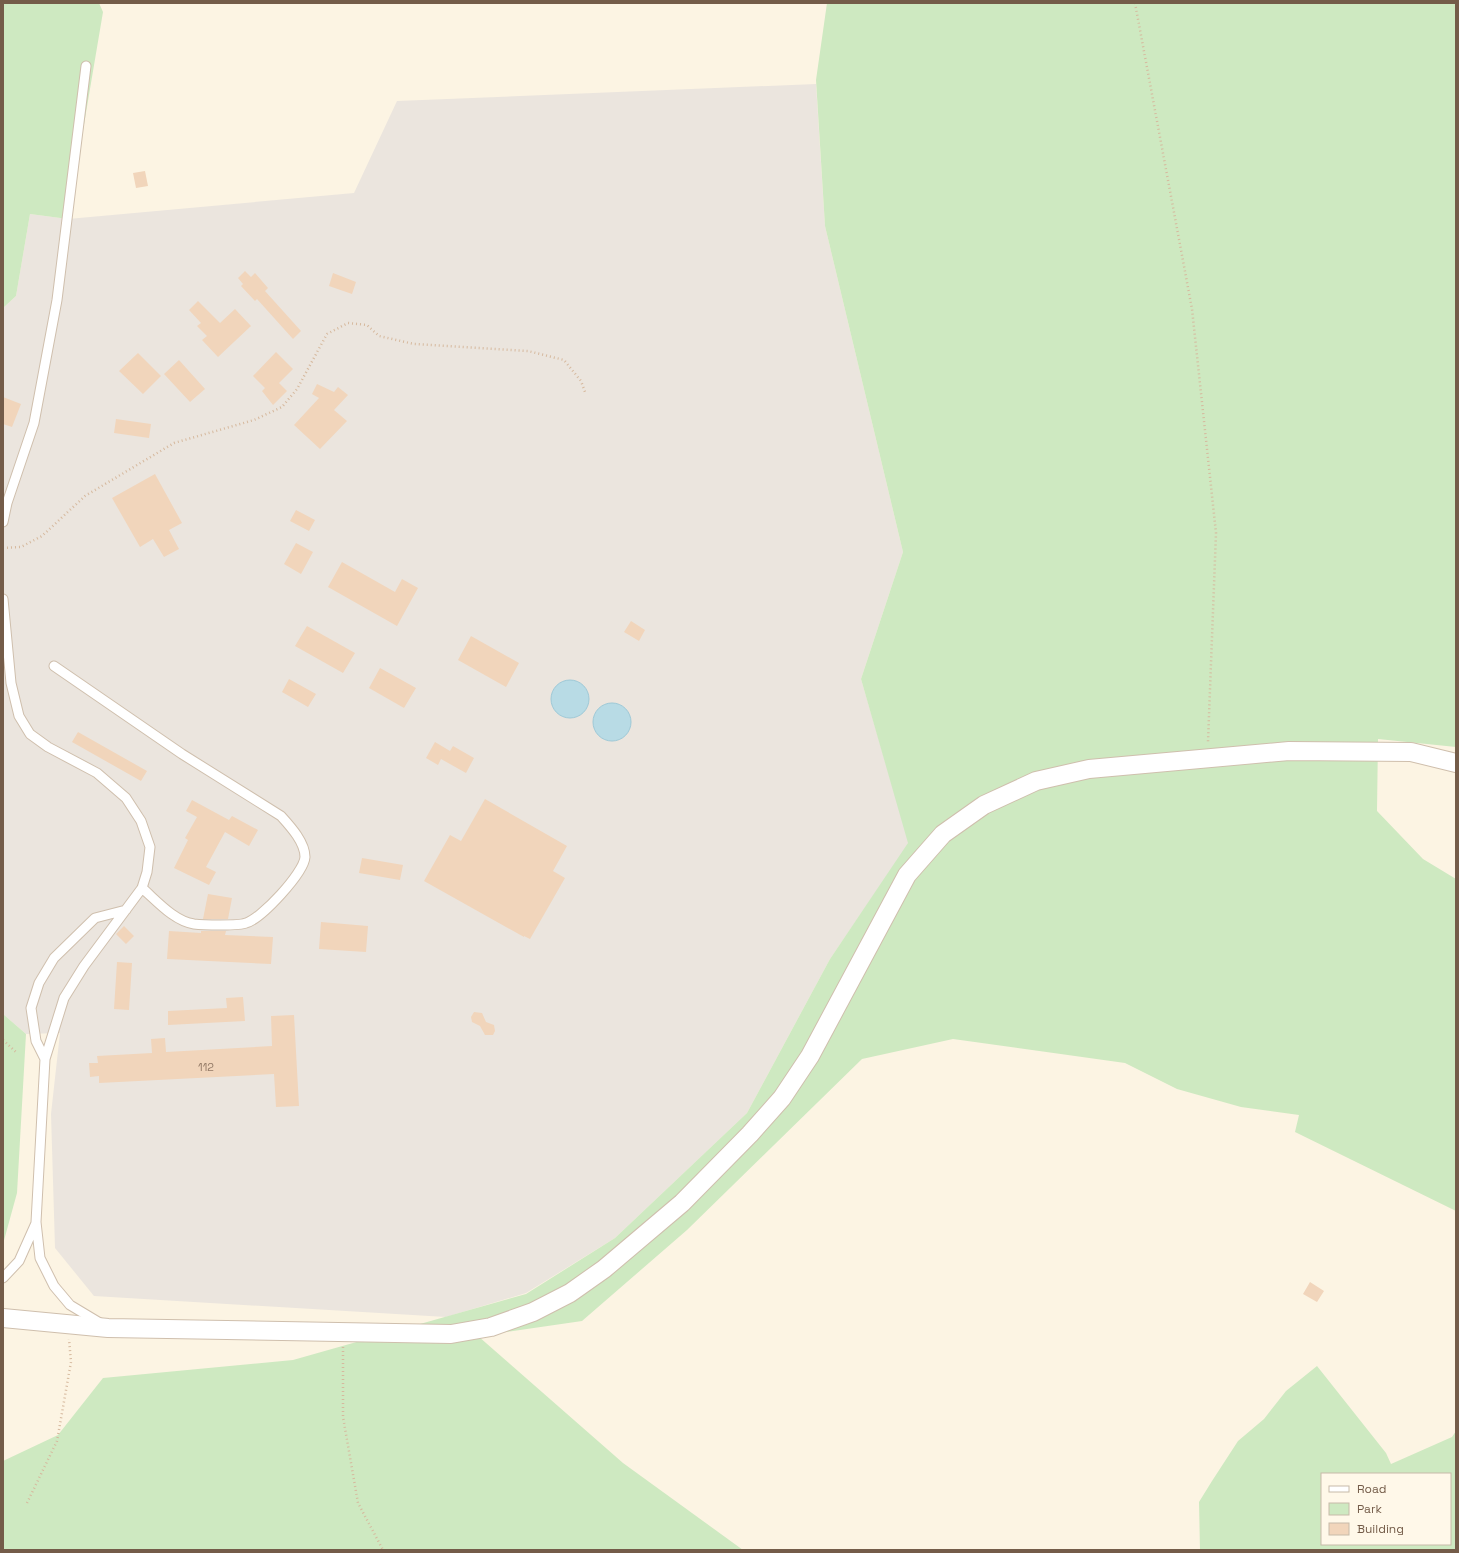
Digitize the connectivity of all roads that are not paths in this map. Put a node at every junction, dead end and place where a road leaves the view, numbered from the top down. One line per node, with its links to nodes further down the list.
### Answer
1 (86, 66): 2 (lane)
2 (3, 522)
3 (3, 599): 6 (lane)
4 (54, 666): 6 (lane)
5 (1456, 763): 12 (street)
6 (142, 888): 7 (lane)
7 (126, 910): 8 (lane); 8 (lane)
8 (45, 1058): 9 (lane)
9 (36, 1222): 10 (lane); 12 (lane)
10 (3, 1278)
11 (3, 1318): 12 (street)
12 (108, 1328)

